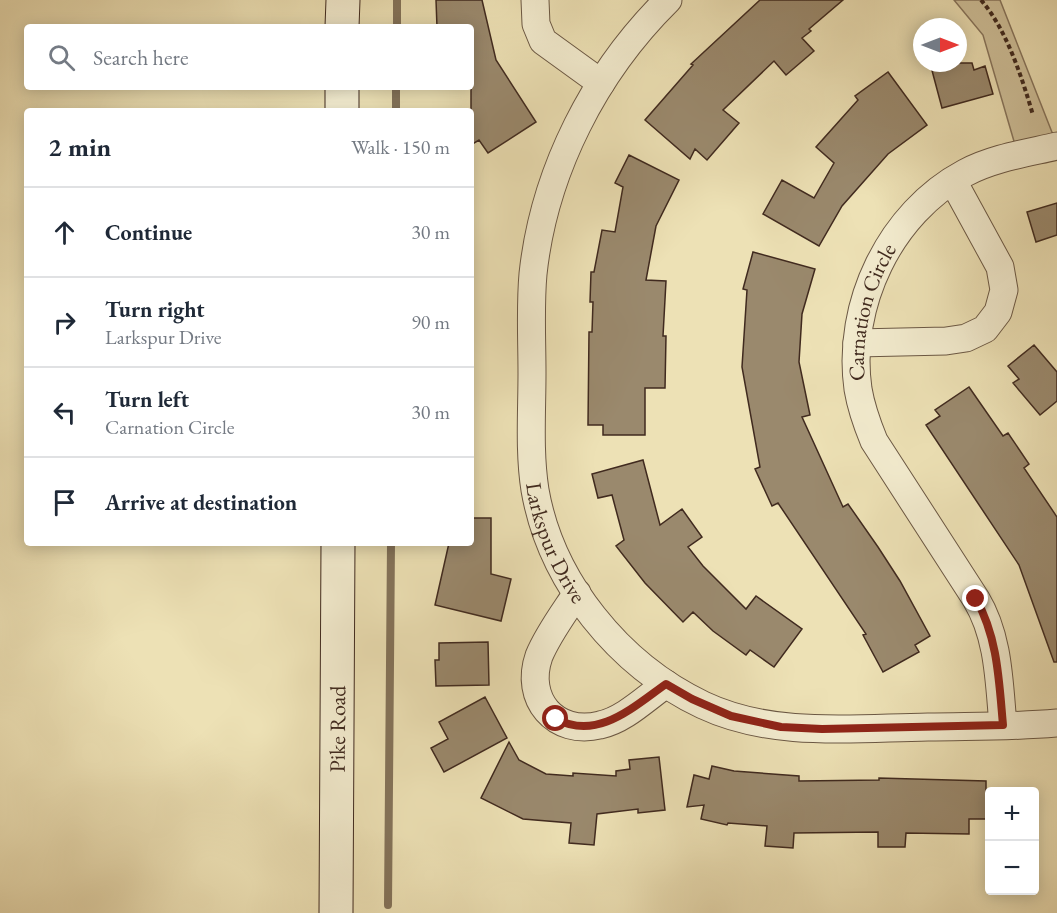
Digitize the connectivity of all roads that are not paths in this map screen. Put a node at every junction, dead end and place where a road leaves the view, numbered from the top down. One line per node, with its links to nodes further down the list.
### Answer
1 (343, 0): 4 (street)
2 (535, 0): 5 (street)
3 (668, 0): 5 (street, Larkspur Drive)
4 (342, 24)
5 (601, 83): 12 (street, Larkspur Drive)
6 (342, 90): 7 (street)
7 (342, 108)
8 (1057, 146): 9 (street, Carnation Circle)
9 (952, 181): 10 (street, Carnation Circle); 10 (street)
10 (857, 343): 15 (street, Carnation Circle)
11 (338, 546): 16 (street, Pike Road)
12 (577, 593): 13 (street, Larkspur Drive); 13 (street)
13 (666, 684): 15 (street, Larkspur Drive)
14 (1057, 723): 15 (street, Larkspur Drive)
15 (1003, 725)
16 (336, 913)

